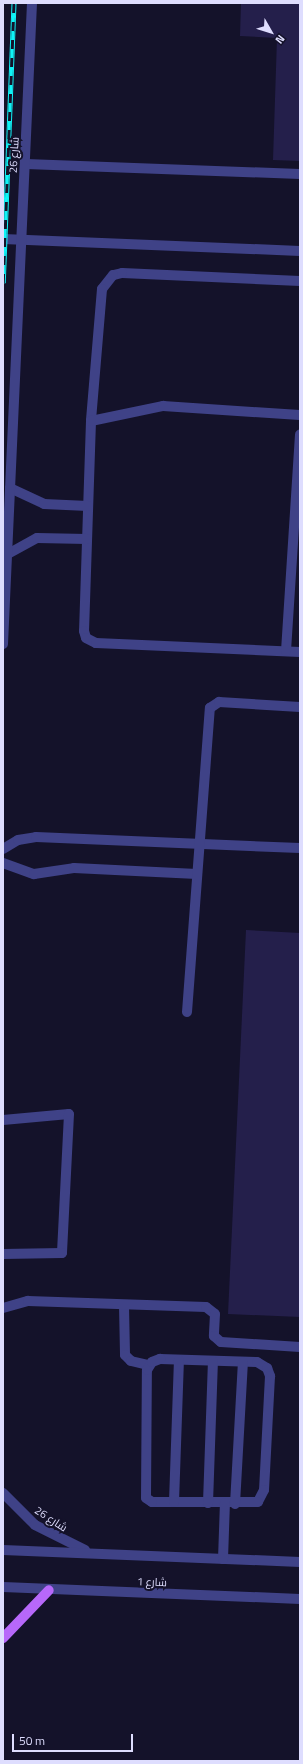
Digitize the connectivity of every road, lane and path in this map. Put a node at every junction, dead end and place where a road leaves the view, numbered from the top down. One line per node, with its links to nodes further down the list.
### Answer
1 (32, 3): 2 (street, شارع 26)
2 (26, 164): 3 (street); 5 (street, شارع 26)
3 (300, 174)
4 (3, 239): 5 (street)
5 (21, 239): 6 (street); 11 (street, شارع 26)
6 (300, 251)
7 (300, 281): 9 (street)
8 (300, 415): 9 (street)
9 (91, 421): 12 (street)
10 (300, 434): 16 (street)
11 (10, 488): 12 (street); 14 (street, شارع 26)
12 (88, 506): 13 (street)
13 (87, 539): 14 (street); 16 (street)
14 (6, 555): 15 (street, شارع 26)
15 (3, 644)
16 (286, 651): 17 (street)
17 (300, 652)
18 (300, 707): 19 (street)
19 (200, 843): 20 (street); 21 (street); 23 (street)
20 (300, 848)
21 (3, 849)
22 (3, 863): 23 (street)
23 (197, 874): 24 (street)
24 (187, 1012)
25 (3, 1120): 26 (street)
26 (3, 1254)
27 (124, 1306): 28 (street); 29 (street); 33 (street)
28 (3, 1308)
29 (300, 1347)
30 (179, 1360): 31 (street); 33 (street); 35 (street)
31 (213, 1361): 32 (street); 36 (street)
32 (243, 1362): 37 (street); 37 (street)
33 (148, 1366): 35 (street)
34 (3, 1493): 39 (street, شارع 26)
35 (174, 1502): 36 (street)
36 (208, 1503): 37 (street)
37 (230, 1504): 40 (street)
38 (3, 1550): 39 (street)
39 (94, 1553): 40 (street)
40 (223, 1558): 41 (street)
41 (300, 1562)
42 (3, 1587): 43 (street, شارع 1)
43 (49, 1590): 44 (street, شارع 1); 45 (main road)
44 (300, 1600)
45 (3, 1638)

